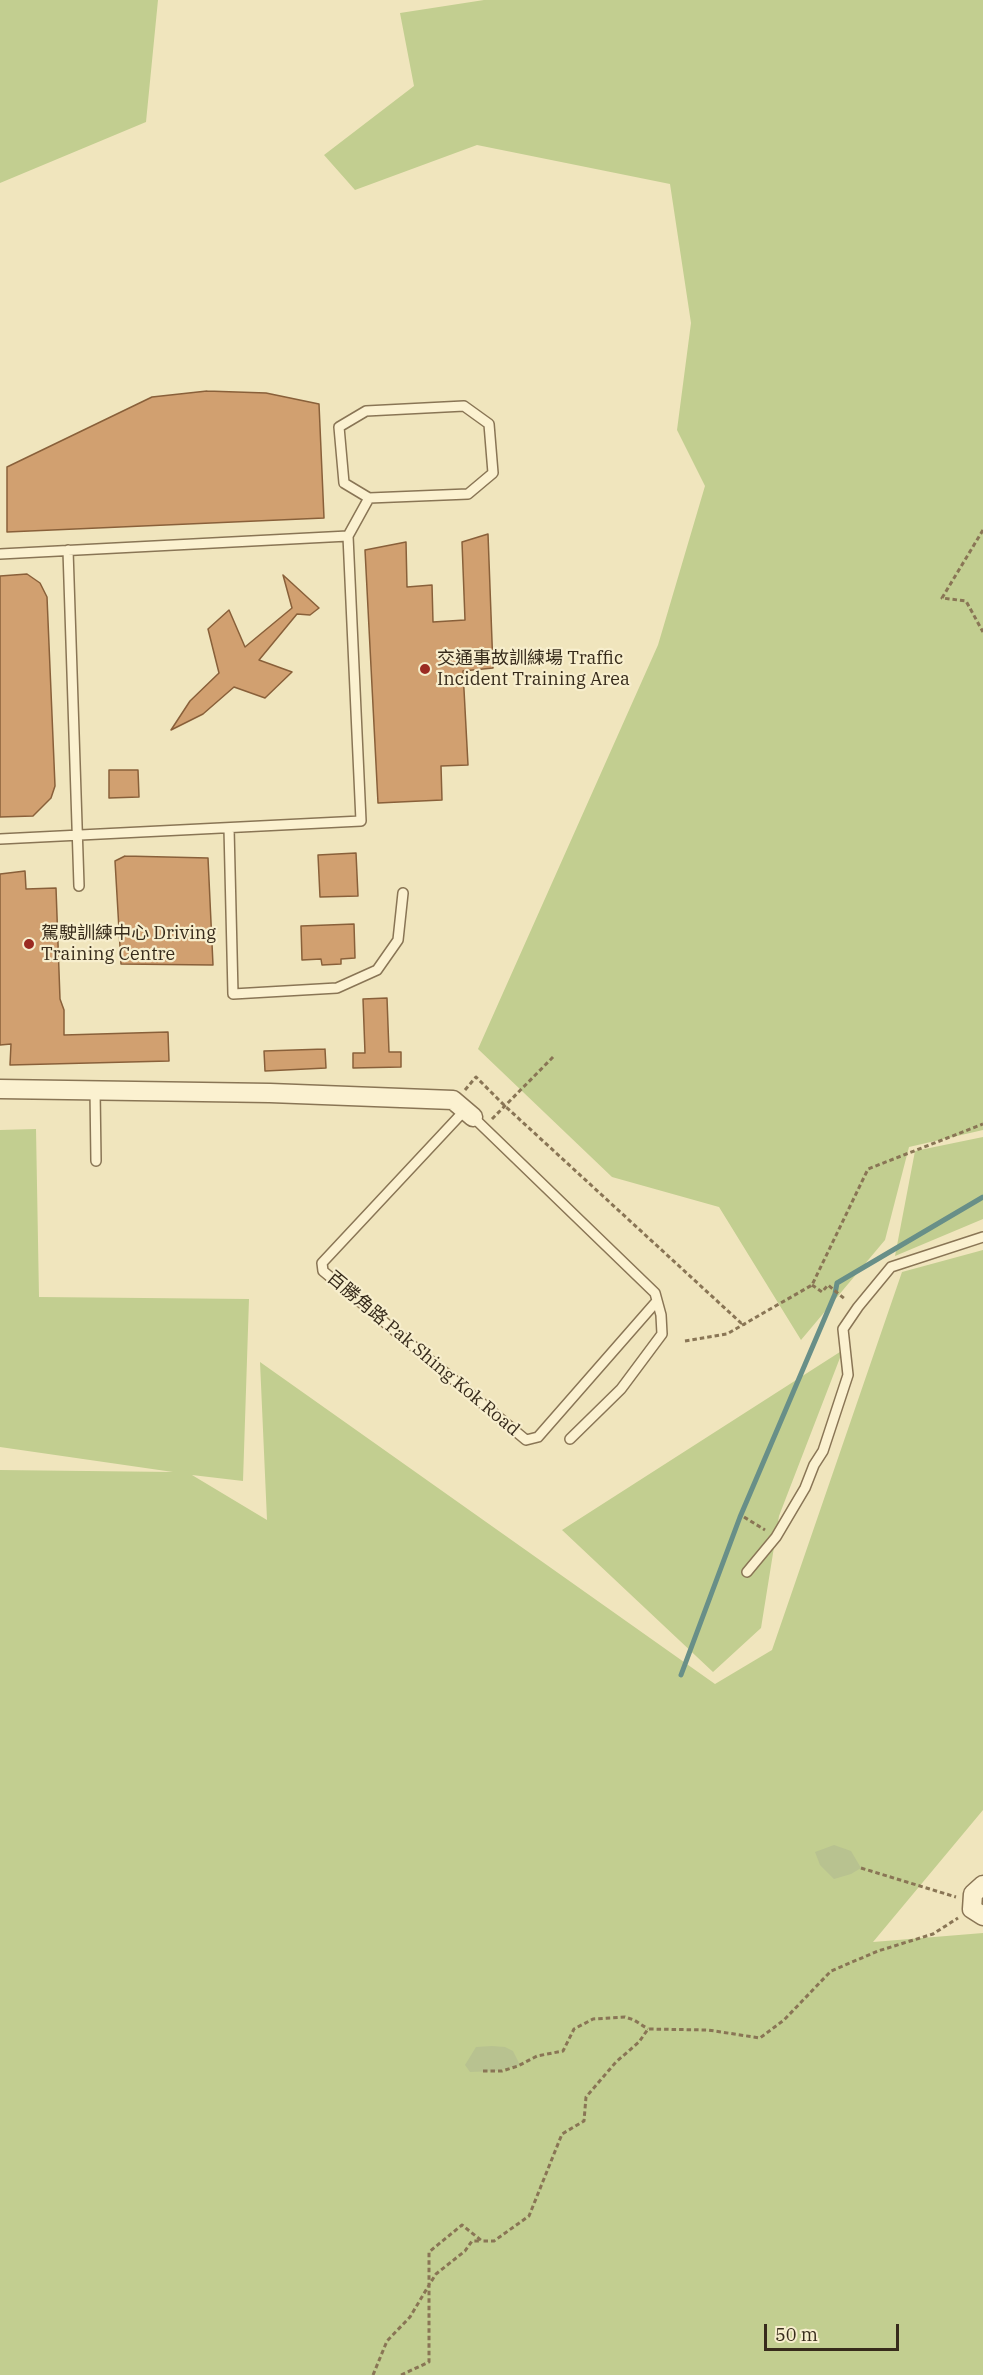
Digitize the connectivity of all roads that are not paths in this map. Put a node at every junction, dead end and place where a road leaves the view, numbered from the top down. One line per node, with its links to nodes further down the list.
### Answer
1 (369, 498): 1 (lane); 2 (lane)
2 (348, 536): 3 (lane); 5 (lane)
3 (68, 550): 4 (lane); 6 (lane)
4 (0, 554)
5 (229, 828): 6 (lane); 9 (lane)
6 (78, 835): 7 (lane); 8 (lane)
7 (0, 839)
8 (79, 886)
9 (403, 893)
10 (0, 1089): 11 (street)
11 (95, 1090): 12 (street); 13 (lane)
12 (464, 1109): 15 (lane); 15 (lane, 百勝角路 Pak Shing Kok Road)
13 (96, 1161)
14 (983, 1237): 17 (lane)
15 (657, 1301): 16 (lane)
16 (570, 1438)
17 (747, 1572)
18 (983, 1885): 19 (street)
19 (976, 1909)

